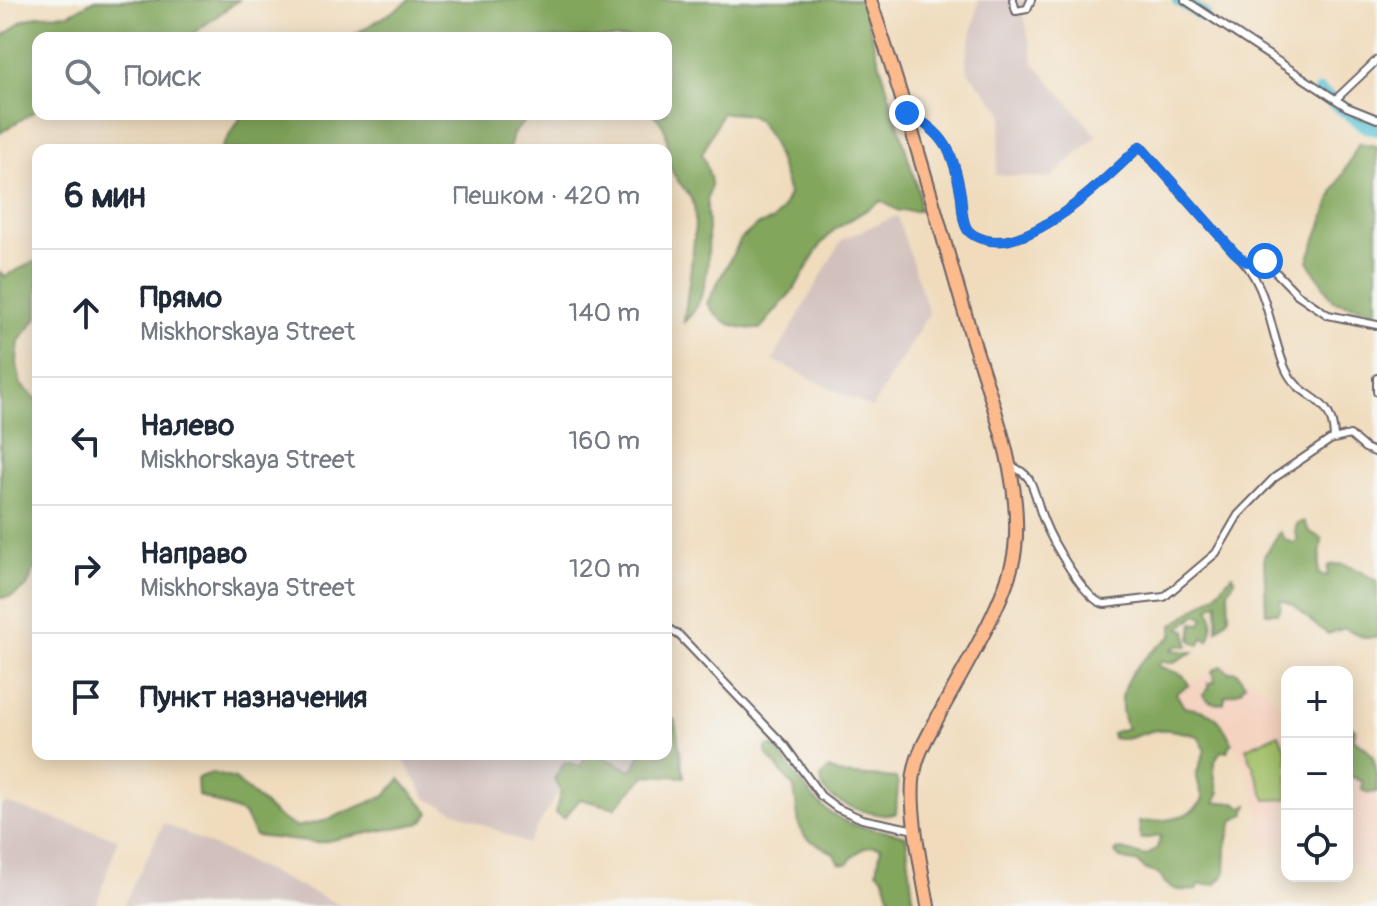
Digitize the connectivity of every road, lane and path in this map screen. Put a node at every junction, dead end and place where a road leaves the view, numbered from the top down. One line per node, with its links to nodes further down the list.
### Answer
1 (868, 0): 7 (highway)
2 (1013, 0): 3 (street)
3 (1031, 0)
4 (1185, 0): 6 (street)
5 (1377, 60): 6 (street)
6 (1336, 99): 8 (street)
7 (902, 114): 9 (street); 15 (highway)
8 (1377, 119)
9 (1246, 262): 10 (street); 13 (street)
10 (1377, 325)
11 (1377, 378): 12 (street)
12 (1377, 392)
13 (1334, 438): 14 (street); 15 (street)
14 (1377, 453)
15 (1006, 465): 17 (highway); 19 (highway)
16 (672, 631): 17 (street)
17 (910, 832): 18 (highway)
18 (921, 906)
19 (928, 906)

